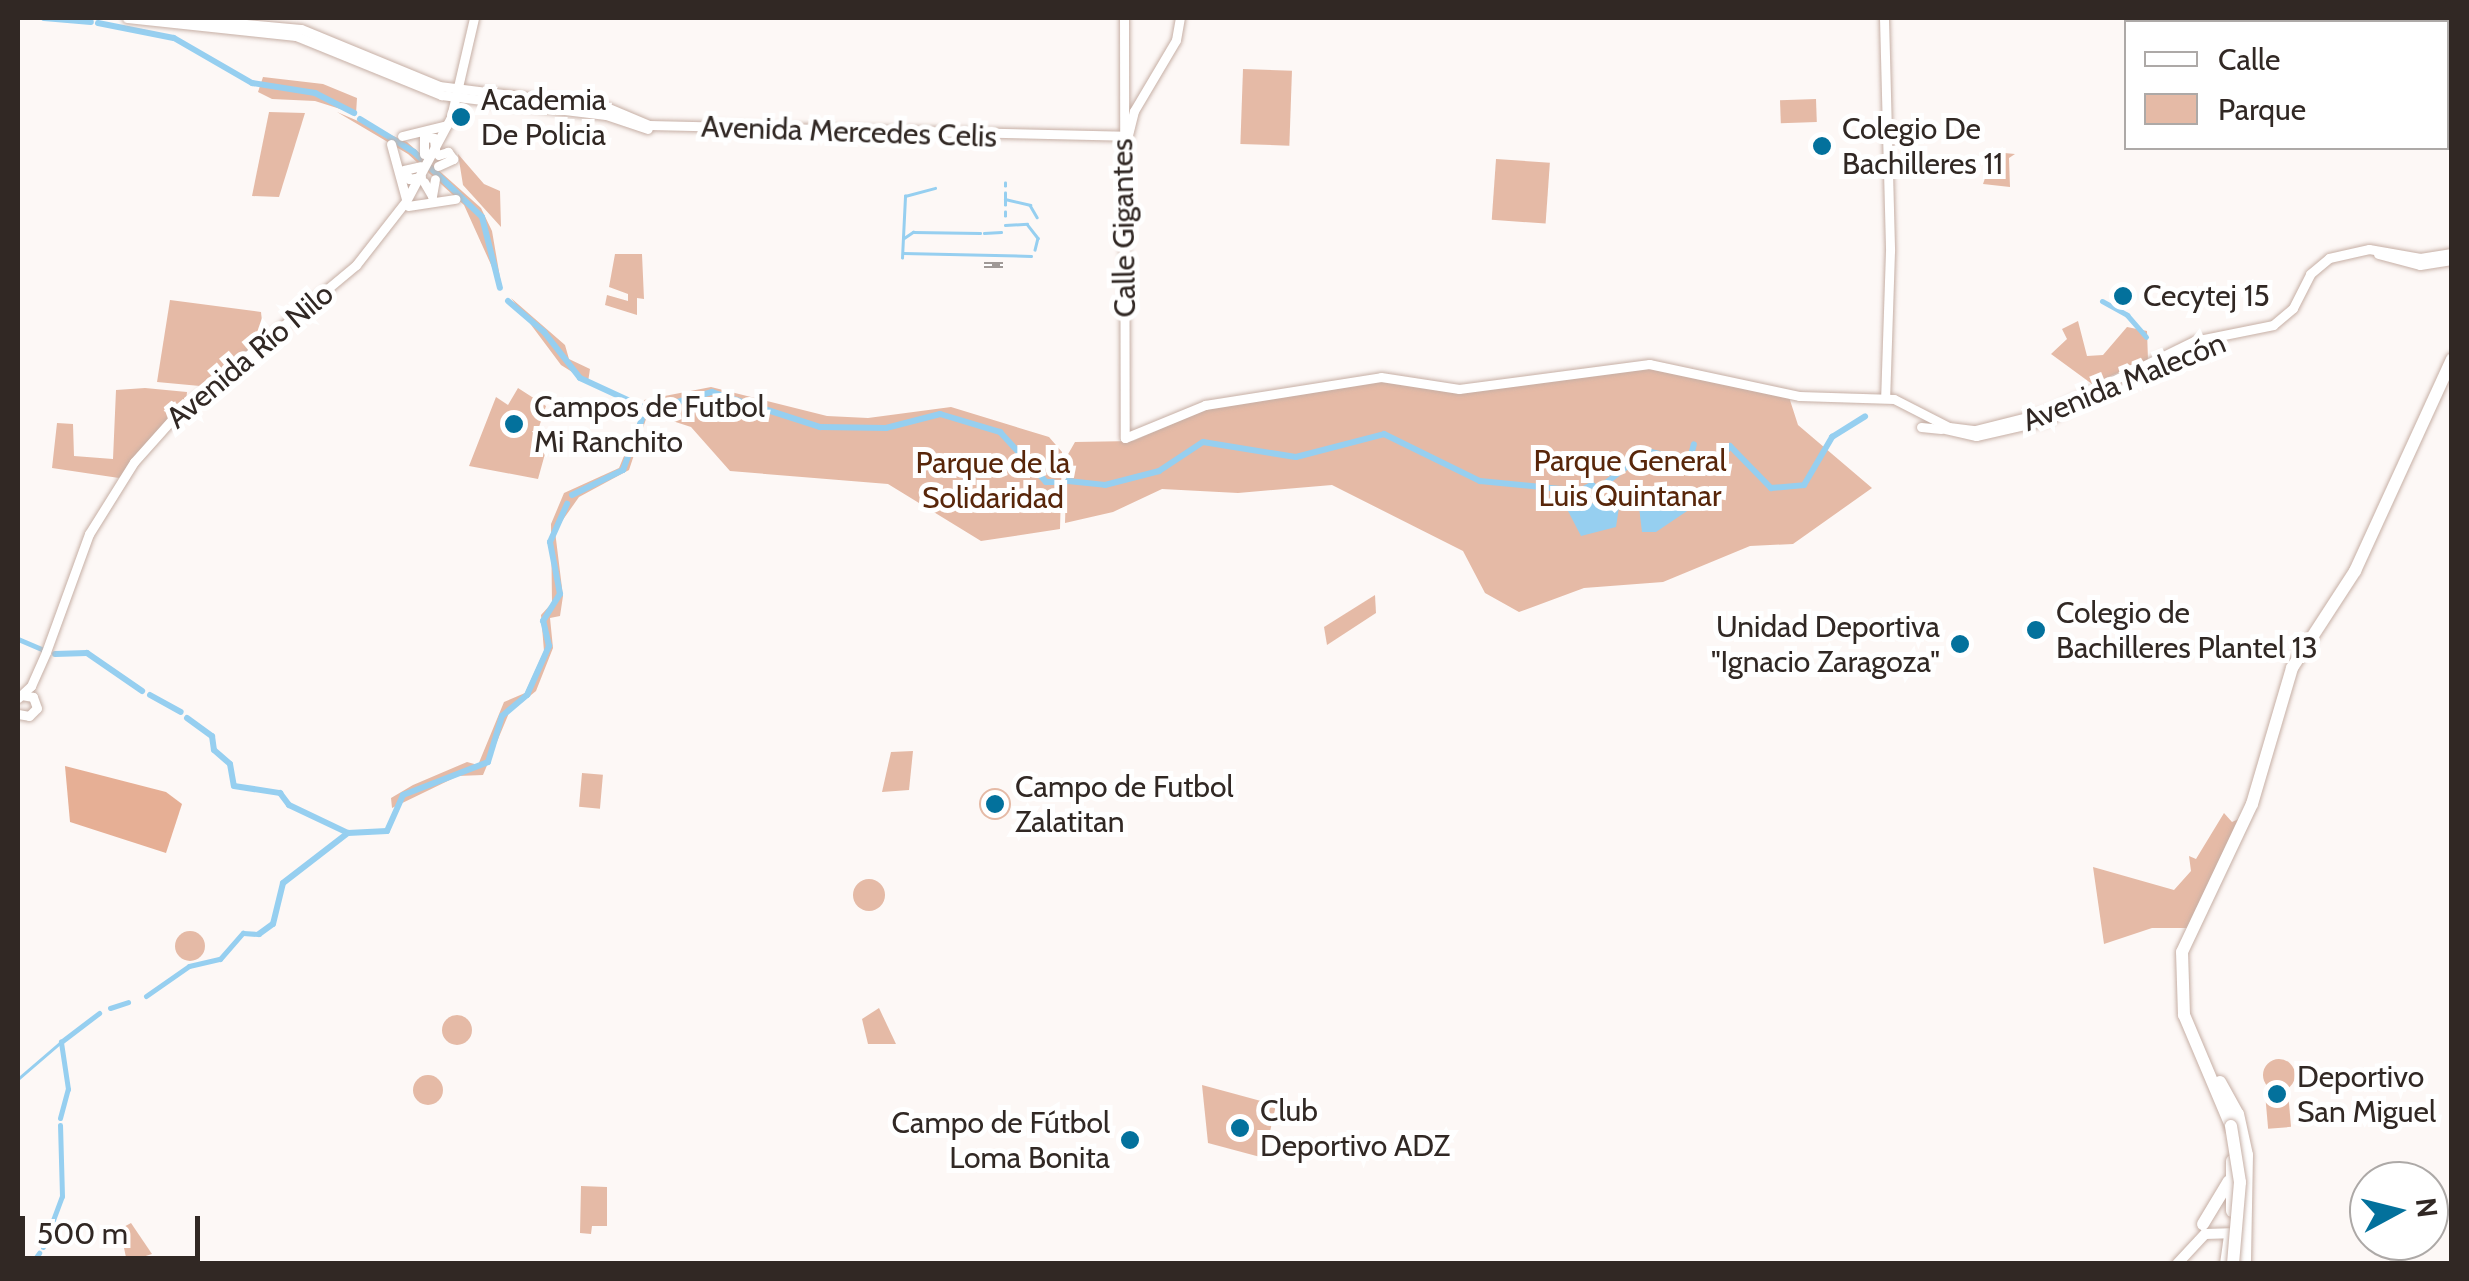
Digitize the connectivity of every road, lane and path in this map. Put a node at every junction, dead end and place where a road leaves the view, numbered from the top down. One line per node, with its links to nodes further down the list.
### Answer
1 (128, 18): 7 (main road, Avenida Mercedes Celis)
2 (180, 18): 7 (main road, Avenida Mercedes Celis)
3 (476, 18): 7 (main road, Avenida Río Nilo)
4 (1124, 18): 10 (main road, Calle Gigantes)
5 (1180, 18): 10 (main road)
6 (1882, 18): 22 (main road)
7 (458, 97): 8 (main road, Avenida Mercedes Celis); 9 (main road, Avenida Mercedes Celis); 12 (main road, Avenida Río Nilo)
8 (528, 98): 9 (main road); 11 (main road, Avenida Mercedes Celis)
9 (500, 102): 11 (main road, Avenida Mercedes Celis)
10 (1130, 105): 14 (main road, Calle Gigantes)
11 (655, 125): 14 (main road, Avenida Mercedes Celis)
12 (449, 126): 13 (main road); 17 (main road, Avenida Río Nilo)
13 (402, 136)
14 (1125, 136): 26 (main road, Calle Gigantes)
15 (390, 144): 17 (main road)
16 (455, 199): 17 (main road)
17 (407, 204): 27 (main road, Avenida Río Nilo)
18 (2452, 252): 23 (main road, Avenida Malecón)
19 (2452, 260): 23 (main road, Avenida Malecón)
20 (2452, 360): 33 (highway)
21 (2452, 376): 32 (highway)
22 (1888, 399): 23 (main road, Avenida Malecón); 25 (main road, Avenida Malecón); 26 (main road, Avenida Malecón)
23 (2009, 425): 25 (main road, Avenida Malecón)
24 (1921, 428): 25 (main road)
25 (1944, 430)
26 (1125, 438)
27 (152, 444): 28 (main road, Avenida Río Nilo); 29 (main road, Avenida Río Nilo)
28 (19, 697): 29 (main road)
29 (34, 698): 30 (main road, Avenida Río Nilo)
30 (19, 716): 31 (main road)
31 (18, 728)
32 (2216, 1069): 34 (highway); 37 (highway)
33 (2224, 1108): 34 (highway); 35 (highway)
34 (2233, 1126): 41 (highway, bridge)
35 (2233, 1169): 36 (highway); 38 (highway)
36 (2232, 1210): 37 (highway); 40 (highway)
37 (2250, 1211): 39 (highway)
38 (2199, 1225): 40 (main road); 42 (main road)
39 (2251, 1232): 40 (main road); 41 (highway)
40 (2227, 1234): 41 (highway); 42 (main road)
41 (2238, 1261)
42 (2174, 1264)

